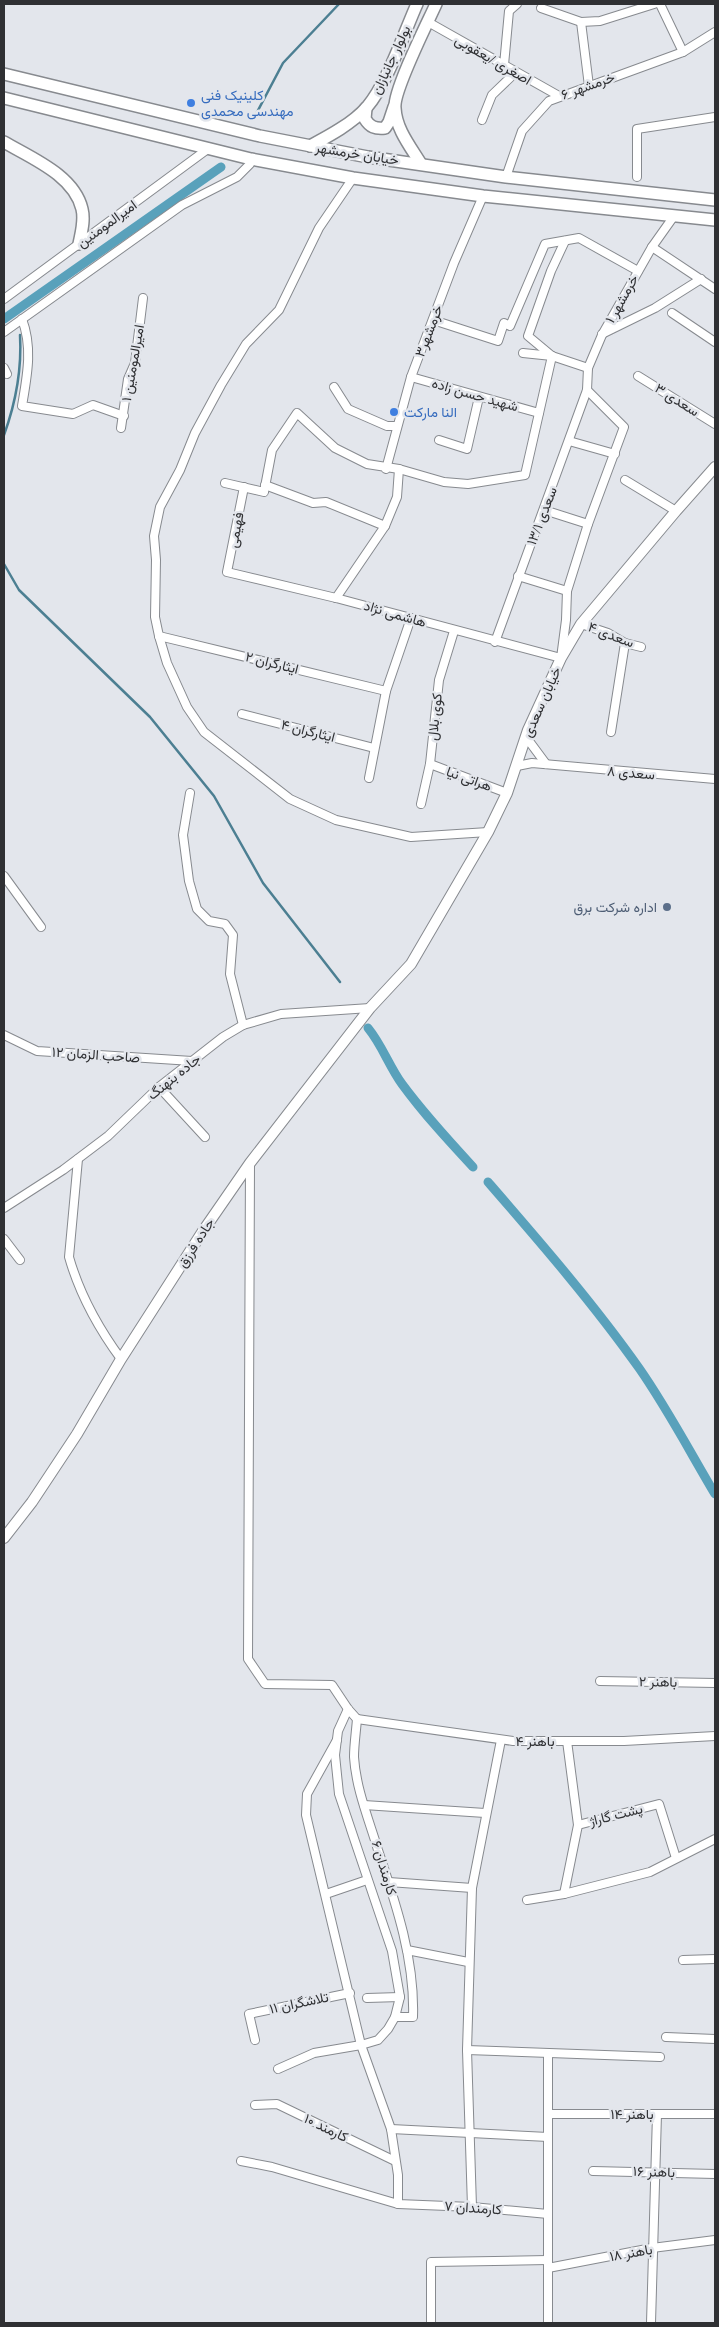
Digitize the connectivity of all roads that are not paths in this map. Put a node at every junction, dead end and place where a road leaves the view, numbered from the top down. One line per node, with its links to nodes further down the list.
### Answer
1 (417, 4): 18 (main road, بولوار جانبازان)
2 (436, 4): 7 (main road, بولوار جانبازان)
3 (517, 4): 11 (street)
4 (654, 4): 8 (street)
5 (660, 4): 10 (street)
6 (541, 8): 8 (street)
7 (428, 22): 11 (street, اصغری /یعقوبی); 17 (main road, بولوار جانبازان)
8 (581, 22): 14 (street)
9 (715, 32): 10 (street, خرمشهر ۶)
10 (683, 52): 14 (street, خرمشهر ۶)
11 (504, 65): 12 (street, اصغری /یعقوبی)
12 (515, 73): 15 (street, اصغری /یعقوبی); 20 (street)
13 (4, 74): 22 (main road, خیابان خرمشهر)
14 (589, 86): 15 (street, خرمشهر ۶)
15 (559, 96): 26 (street, خرمشهر ۶)
16 (4, 98): 23 (main road, خیابان خرمشهر)
17 (394, 107): 18 (main road); 25 (main road, بولوار جانبازان)
18 (366, 108): 22 (main road, بولوار جانبازان)
19 (715, 117): 27 (street)
20 (482, 120)
21 (4, 142): 34 (main road)
22 (310, 146): 25 (main road, خیابان خرمشهر)
23 (209, 148): 24 (main road, خیابان خرمشهر); 34 (street, امیرالمومنین)
24 (251, 159): 28 (main road, خیابان خرمشهر); 42 (street)
25 (421, 164): 26 (main road, خیابان خرمشهر)
26 (506, 177): 30 (main road, خیابان خرمشهر)
27 (638, 177)
28 (353, 178): 29 (main road, خیابان خرمشهر); 81 (street)
29 (483, 196): 31 (main road, خیابان خرمشهر); 43 (street, خرمشهر۳)
30 (715, 200)
31 (674, 216): 32 (main road, خیابان خرمشهر); 35 (street, خرمشهر ۱)
32 (715, 220)
33 (565, 241): 36 (street); 43 (street); 48 (street)
34 (79, 244): 40 (street, امیرالمومنین)
35 (652, 247): 36 (street, خرمشهر ۱); 37 (street)
36 (638, 271): 45 (street, خرمشهر ۱)
37 (701, 279): 38 (street); 45 (street)
38 (715, 289)
39 (143, 298): 56 (street, امیرالمومنین ۱)
40 (4, 299)
41 (672, 313): 46 (street)
42 (22, 319): 44 (street); 56 (street)
43 (433, 320): 51 (street, خرمشهر۳)
44 (4, 332)
45 (602, 335): 49 (street, خرمشهر ۱)
46 (715, 342)
47 (523, 353): 48 (street)
48 (552, 356): 49 (street); 55 (street)
49 (588, 368): 53 (street, خرمشهر ۱)
50 (638, 376): 57 (street, سعدی ۳)
51 (411, 377): 54 (street, شهید حسن زاده); 58 (street, خرمشهر۳)
52 (334, 387): 58 (street)
53 (588, 390): 61 (street, سعدی ۱۳/۱); 62 (street)
54 (479, 397): 55 (street, شهید حسن زاده); 60 (street)
55 (539, 413): 65 (street)
56 (124, 416): 59 (street, امیرالمومنین ۱)
57 (715, 424)
58 (397, 426): 64 (street, خرمشهر۳)
59 (121, 428)
60 (439, 440)
61 (569, 441): 62 (street); 70 (street, سعدی ۱۳/۱)
62 (615, 454): 72 (street)
63 (715, 467): 71 (street, خیابان سعدی)
64 (386, 469): 65 (street); 69 (street)
65 (399, 470): 73 (street)
66 (625, 480): 71 (street)
67 (225, 483): 68 (street)
68 (244, 487): 69 (street); 74 (street, فهیمی)
69 (264, 488): 73 (street)
70 (544, 510): 72 (street); 75 (street, سعدی ۱۳/۱)
71 (676, 511): 79 (street, خیابان سعدی)
72 (588, 524): 76 (street)
73 (385, 526): 77 (street)
74 (228, 572): 77 (street, هاشمی نژاد)
75 (518, 576): 76 (street); 82 (street, سعدی ۱۳/۱)
76 (567, 591): 85 (street)
77 (336, 598): 78 (street, هاشمی نژاد)
78 (411, 618): 80 (street, هاشمی نژاد); 86 (street)
79 (581, 624): 83 (street, سعدی ۴); 85 (street, خیابان سعدی)
80 (454, 631): 82 (street, هاشمی نژاد); 91 (street, کوی بلال)
81 (159, 636): 86 (street, ایثارگران ۲); 99 (street)
82 (495, 642): 85 (street, هاشمی نژاد)
83 (625, 643): 84 (street, سعدی ۴); 88 (street)
84 (641, 646)
85 (561, 658): 89 (street, خیابان سعدی)
86 (386, 691): 90 (street)
87 (242, 714): 90 (street, ایثارگران ۴)
88 (611, 732)
89 (526, 737): 92 (street); 93 (street, خیابان سعدی)
90 (374, 748): 94 (street)
91 (430, 764): 97 (street, هراتی نیا); 98 (street, کوی بلال)
92 (546, 764): 93 (street, سعدی ۸); 95 (street, سعدی ۸)
93 (517, 766): 97 (street, خیابان سعدی)
94 (369, 778)
95 (715, 780)
96 (190, 793): 104 (street)
97 (507, 793): 99 (street, خیابان سعدی)
98 (421, 804)
99 (488, 832): 102 (street, خیابان سعدی)
100 (4, 876): 101 (street)
101 (41, 927)
102 (411, 964): 103 (street, جاده فرزق)
103 (370, 1008): 104 (street, جاده بنهنگ); 110 (street, جاده فرزق)
104 (243, 1025): 106 (street, جاده بنهنگ)
105 (4, 1035): 106 (street, صاحب الزمان ۱۲)
106 (192, 1061): 107 (street, جاده بنهنگ)
107 (159, 1087): 108 (street); 109 (street, جاده بنهنگ)
108 (206, 1137)
109 (78, 1159): 111 (street, جاده بنهنگ); 114 (street)
110 (250, 1163): 114 (street, جاده فرزق); 118 (street)
111 (4, 1208)
112 (4, 1239): 113 (street)
113 (20, 1260)
114 (121, 1359): 115 (street, جاده فرزق)
115 (4, 1538)
116 (600, 1681): 117 (street, باهنر ۲)
117 (715, 1683)
118 (348, 1709): 119 (street); 121 (street)
119 (357, 1719): 122 (street, باهنر ۴); 124 (street, کارمندان ۶)
120 (715, 1736): 123 (street, باهنر ۴)
121 (337, 1740): 129 (street); 132 (street)
122 (501, 1740): 123 (street, باهنر ۴); 125 (street)
123 (567, 1741): 126 (street)
124 (364, 1806): 125 (street); 130 (street, کارمندان ۶)
125 (485, 1813): 131 (street)
126 (578, 1825): 128 (street, پشت گاراژ); 133 (street)
127 (715, 1839): 128 (street)
128 (676, 1858): 133 (street)
129 (367, 1880): 132 (street); 140 (street)
130 (389, 1882): 131 (street); 135 (street, کارمندان ۶)
131 (472, 1888): 138 (street)
132 (326, 1894): 139 (street)
133 (564, 1894): 134 (street)
134 (528, 1900)
135 (407, 1950): 138 (street); 142 (street, کارمندان ۶)
136 (715, 1959): 137 (street)
137 (683, 1960)
138 (468, 1962): 147 (street)
139 (350, 1993): 145 (street, تلاشگران ۱۱); 146 (street)
140 (400, 1997): 141 (street); 142 (street)
141 (367, 1998)
142 (394, 2017): 146 (street)
143 (666, 2037): 144 (street)
144 (715, 2039)
145 (255, 2040)
146 (361, 2045): 150 (street); 155 (street)
147 (467, 2050): 148 (street); 156 (street)
148 (548, 2055): 149 (street); 152 (street)
149 (660, 2058)
150 (278, 2069)
151 (255, 2105): 159 (street, کارمند ۱۰)
152 (548, 2114): 153 (street, باهنر ۱۴); 157 (street)
153 (657, 2114): 154 (street, باهنر ۱۴); 161 (street)
154 (715, 2114)
155 (390, 2129): 156 (street); 159 (street)
156 (470, 2134): 157 (street); 164 (street)
157 (548, 2137): 165 (street)
158 (241, 2161): 163 (street, کارمندان ۷)
159 (395, 2161): 163 (street)
160 (593, 2171): 161 (street, باهنر ۱۶)
161 (656, 2171): 162 (street, باهنر ۱۶); 167 (street)
162 (715, 2174)
163 (398, 2204): 164 (street, کارمندان ۷)
164 (472, 2207): 165 (street, کارمندان ۷)
165 (548, 2214): 168 (street)
166 (715, 2240): 167 (street, باهنر ۱۸)
167 (652, 2248): 168 (street, باهنر ۱۸); 171 (street)
168 (548, 2264): 169 (street, باهنر ۱۸); 170 (street)
169 (431, 2323)
170 (548, 2323)
171 (651, 2323)

